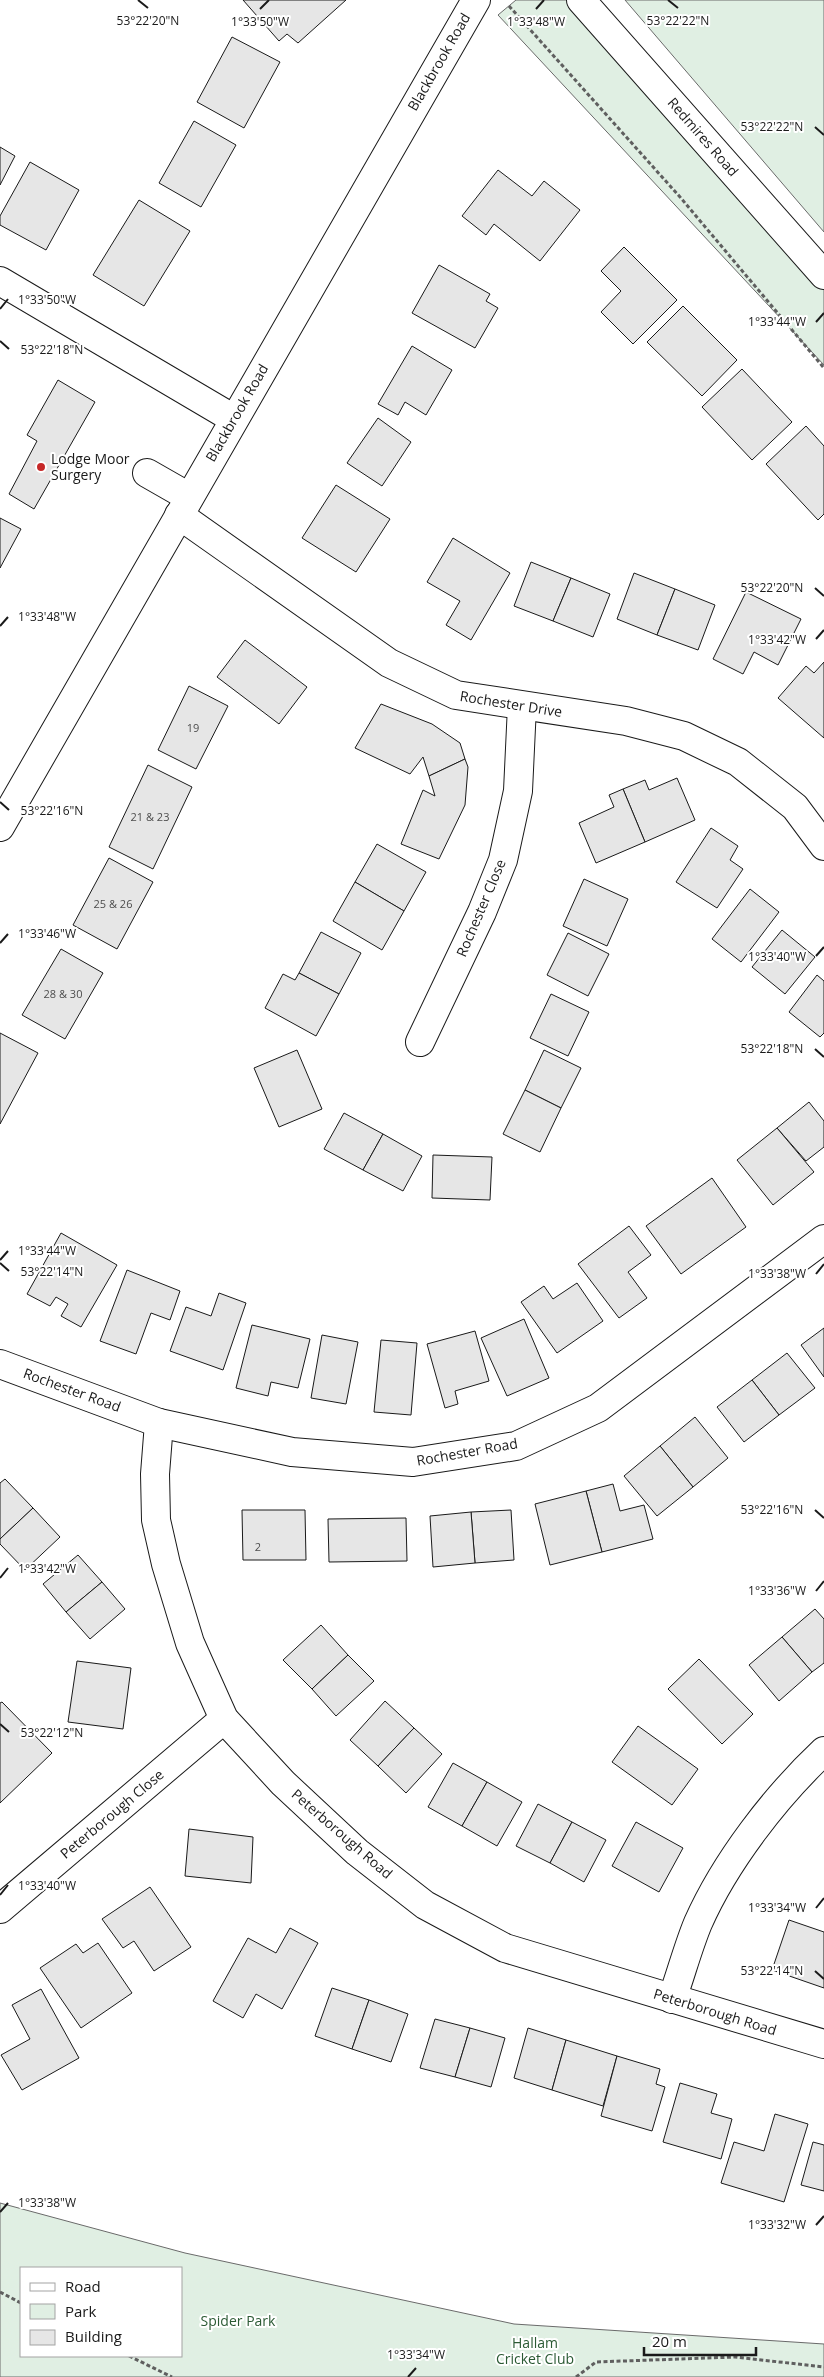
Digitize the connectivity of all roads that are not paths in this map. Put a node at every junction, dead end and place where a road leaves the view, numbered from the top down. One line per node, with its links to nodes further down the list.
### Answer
1 (476, 0): 5 (street, Blackbrook Road)
2 (581, 0): 3 (street, Redmires Road)
3 (824, 275)
4 (0, 281): 5 (street)
5 (234, 419): 7 (street, Blackbrook Road)
6 (147, 473): 7 (street, Rochester Drive)
7 (184, 506): 8 (street, Rochester Drive); 9 (street, Blackbrook Road)
8 (522, 706): 10 (street, Rochester Drive); 11 (street, Rochester Close)
9 (0, 827)
10 (824, 846)
11 (420, 1042)
12 (824, 1239): 14 (street, Rochester Road)
13 (0, 1364): 14 (street, Rochester Road)
14 (159, 1423): 15 (street, Peterborough Road)
15 (224, 1719): 17 (street, Peterborough Close); 18 (street, Peterborough Road)
16 (824, 1751): 18 (street)
17 (0, 1909)
18 (672, 1999): 19 (street, Peterborough Road)
19 (824, 2044)

